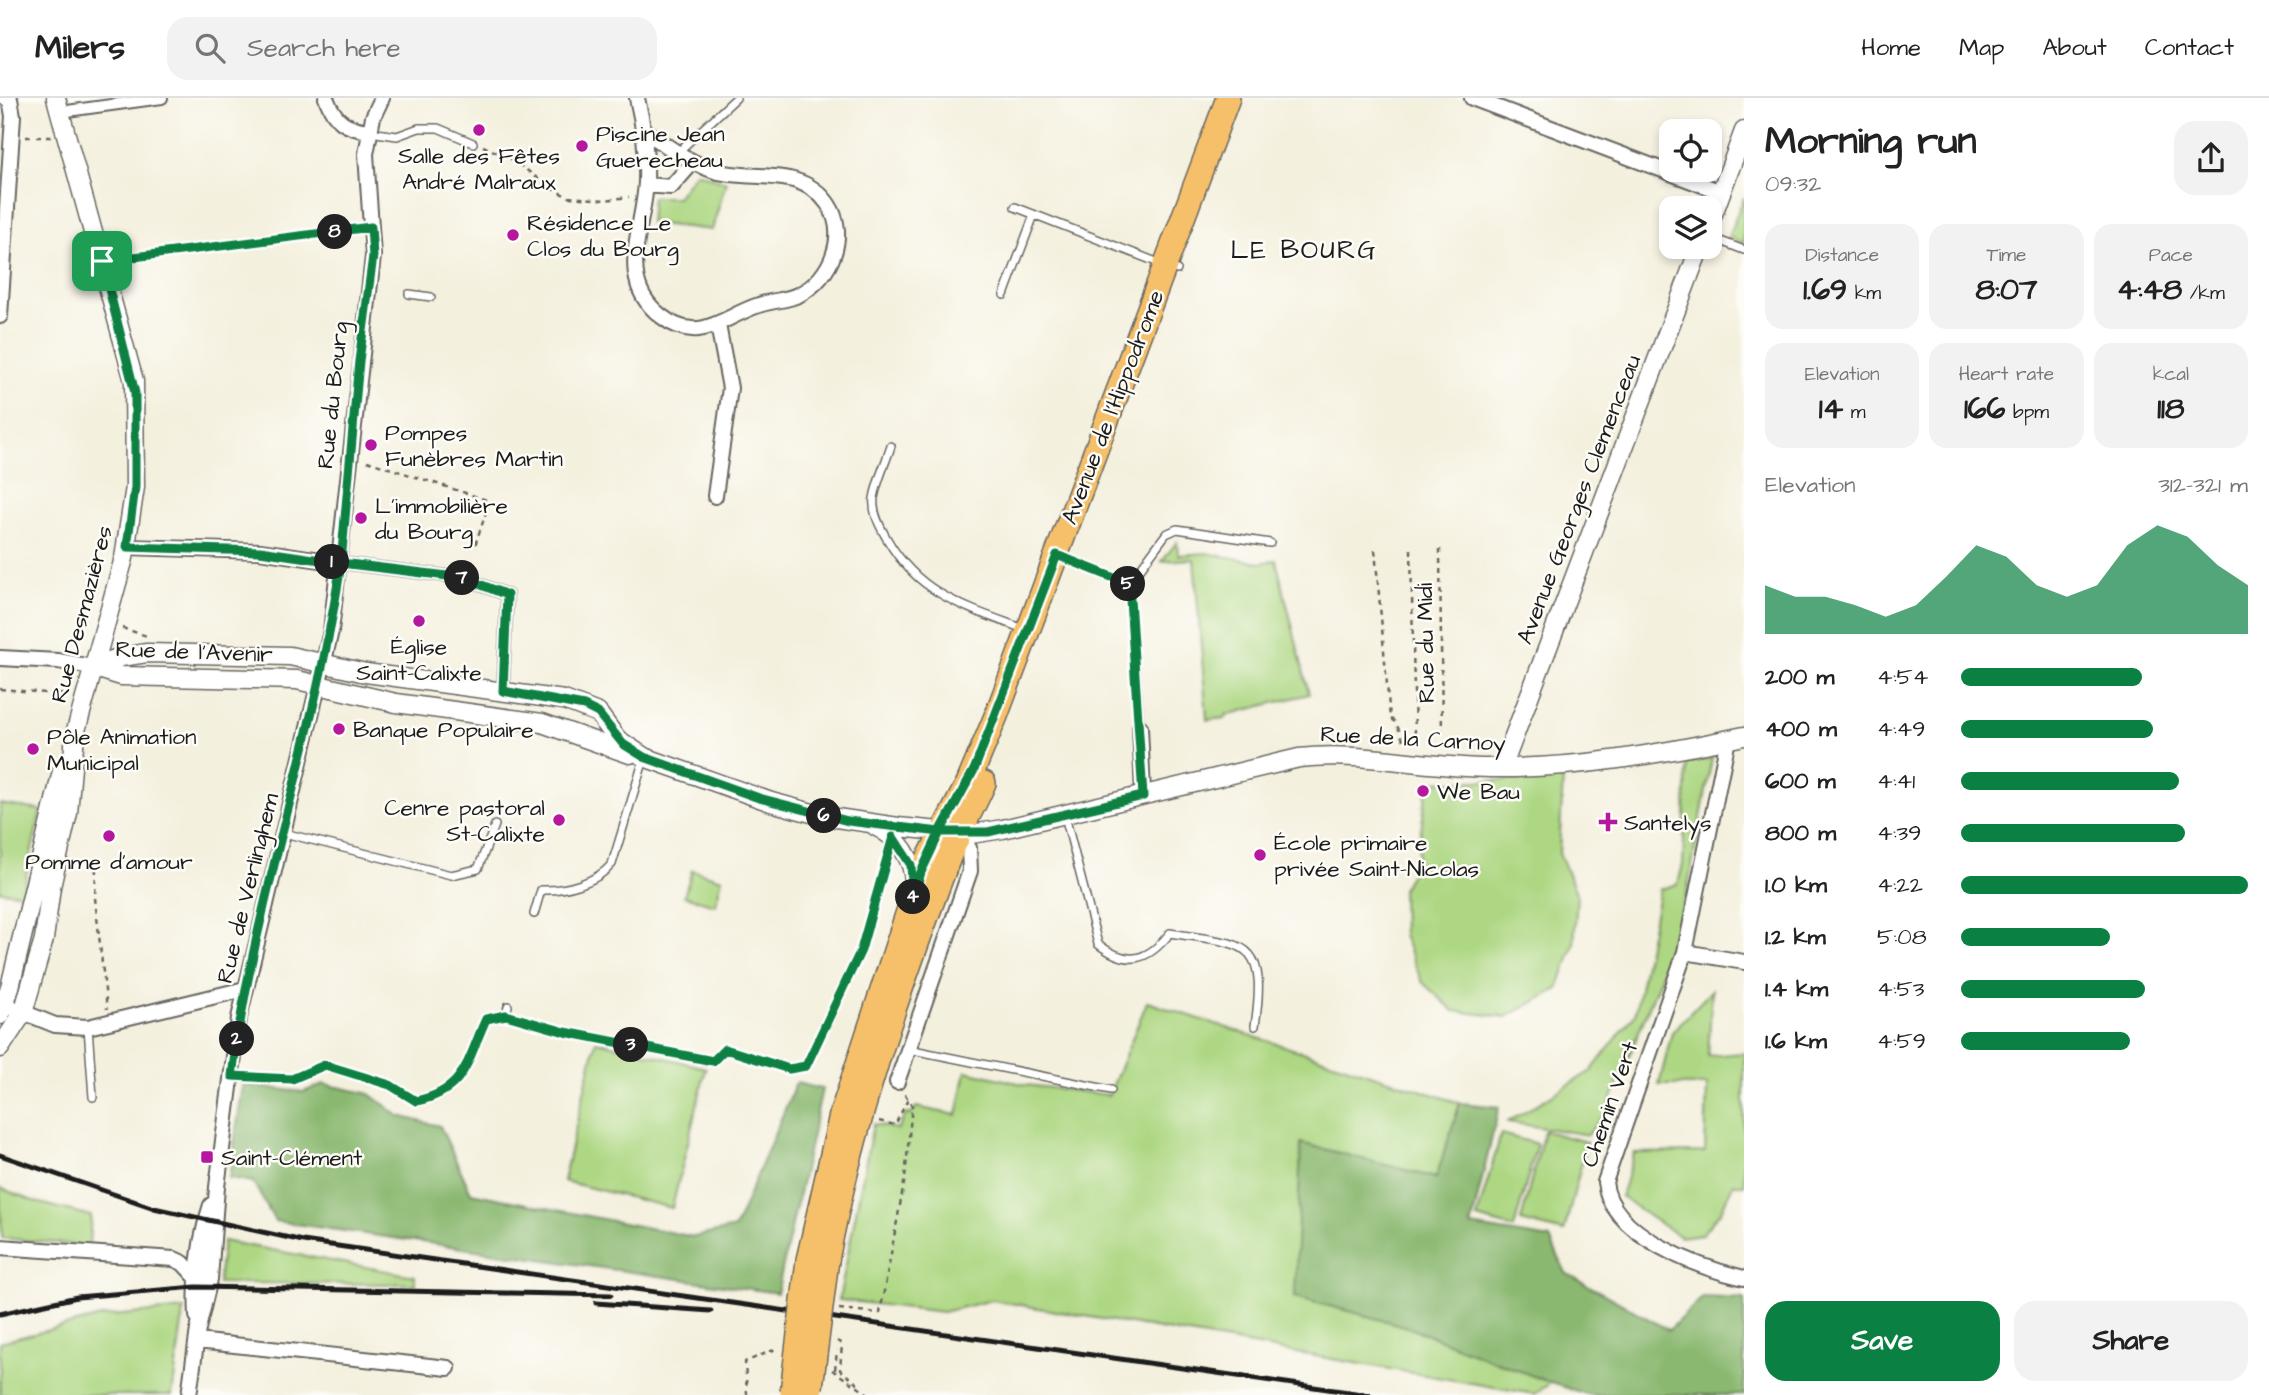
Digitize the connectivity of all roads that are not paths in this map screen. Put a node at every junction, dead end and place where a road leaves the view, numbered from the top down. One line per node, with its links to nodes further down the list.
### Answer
1 (162, 98): 10 (street)
2 (326, 98): 11 (street)
3 (382, 98): 11 (street, Rue du Bourg)
4 (637, 98): 13 (street)
5 (736, 98): 15 (lane)
6 (1228, 98): 27 (main road, Avenue de l'Hippodrome)
7 (1242, 98): 27 (main road, Avenue de l'Hippodrome)
8 (1472, 98): 19 (street)
9 (8, 99): 21 (street)
10 (57, 102): 36 (street, Rue Desmazières)
11 (369, 131): 14 (lane); 38 (street, Rue du Bourg)
12 (1744, 131): 16 (street)
13 (646, 132): 15 (street); 18 (street)
14 (473, 142)
15 (677, 153): 17 (street)
16 (1739, 158): 19 (street)
17 (693, 162): 18 (street); 32 (street)
18 (645, 190): 32 (street)
19 (1721, 192): 20 (street)
20 (1720, 196)
21 (3, 202): 31 (street)
22 (1015, 207): 23 (lane)
23 (1034, 215): 27 (lane); 29 (lane)
24 (1722, 242): 25 (lane)
25 (1744, 250)
26 (1695, 259): 50 (street, Avenue Georges Clemenceau)
27 (1171, 268): 37 (main road, Avenue de l'Hippodrome)
28 (409, 294): 30 (lane)
29 (1004, 295)
30 (432, 297)
31 (0, 316)
32 (718, 325): 34 (street)
33 (891, 446): 40 (lane)
34 (715, 496)
35 (1270, 543): 39 (lane)
36 (127, 547): 38 (street); 43 (street, Rue Desmazières)
37 (1062, 557): 39 (lane); 40 (main road, Avenue de l'Hippodrome); 56 (main road, Avenue de l'Hippodrome)
38 (341, 563): 42 (street, Rue du Bourg); 45 (street)
39 (1129, 584): 46 (lane)
40 (1028, 630): 56 (main road, Avenue de l'Hippodrome)
41 (0, 658): 43 (street)
42 (324, 664): 43 (street, Rue de l'Avenir); 44 (street, Rue du Bourg); 45 (street)
43 (92, 667): 44 (street, Rue de l'Avenir); 47 (street, Rue Desmazières)
44 (320, 686): 49 (street); 55 (street, Rue de Verlinghem)
45 (503, 691): 49 (street)
46 (1139, 727): 51 (street)
47 (75, 734): 64 (street, Rue Desmazières); 65 (street, Rue Desmazières)
48 (1736, 738): 50 (street, Rue de la Carnoy); 60 (street, Chemin Vert)
49 (644, 757): 53 (street); 59 (lane)
50 (1502, 768): 51 (street, Rue de la Carnoy)
51 (1143, 796): 52 (street, Rue de la Carnoy)
52 (1065, 815): 56 (street, Rue de la Carnoy); 67 (lane)
53 (868, 824): 56 (street); 57 (street)
54 (495, 825): 55 (lane)
55 (284, 833): 62 (street, Rue de Verlinghem)
56 (950, 833): 58 (main road, Avenue de l'Hippodrome); 70 (street); 79 (main road, Avenue de l'Hippodrome)
57 (893, 837): 58 (street); 66 (lane)
58 (913, 900): 79 (main road, Avenue de l'Hippodrome)
59 (534, 914)
60 (1685, 952): 61 (street); 81 (street, Chemin Vert)
61 (1744, 962)
62 (245, 989): 68 (street); 71 (street, Rue de Verlinghem)
63 (508, 1006): 66 (lane)
64 (2, 1010): 65 (street)
65 (23, 1013): 68 (street); 69 (street, Rue Desmazières)
66 (506, 1015): 71 (lane)
67 (1255, 1026)
68 (88, 1027): 74 (lane)
69 (2, 1046)
70 (907, 1049): 72 (street); 73 (lane)
71 (232, 1076): 75 (street, Rue de Verlinghem)
72 (897, 1082)
73 (1111, 1090)
74 (93, 1097)
75 (217, 1187): 76 (street, Rue de Verlinghem); 82 (street, Rue de Verlinghem)
76 (201, 1244): 78 (street); 80 (street, Rue de Verlinghem)
77 (0, 1247): 78 (street)
78 (174, 1259): 80 (street)
79 (818, 1260): 84 (main road, Avenue de l'Hippodrome, bridge); 84 (main road, Avenue de l'Hippodrome, bridge)
80 (197, 1278): 82 (street, Rue de Verlinghem)
81 (1744, 1278)
82 (197, 1335): 83 (street); 85 (street, Rue de Verlinghem)
83 (448, 1368)
84 (801, 1392)
85 (189, 1395)

